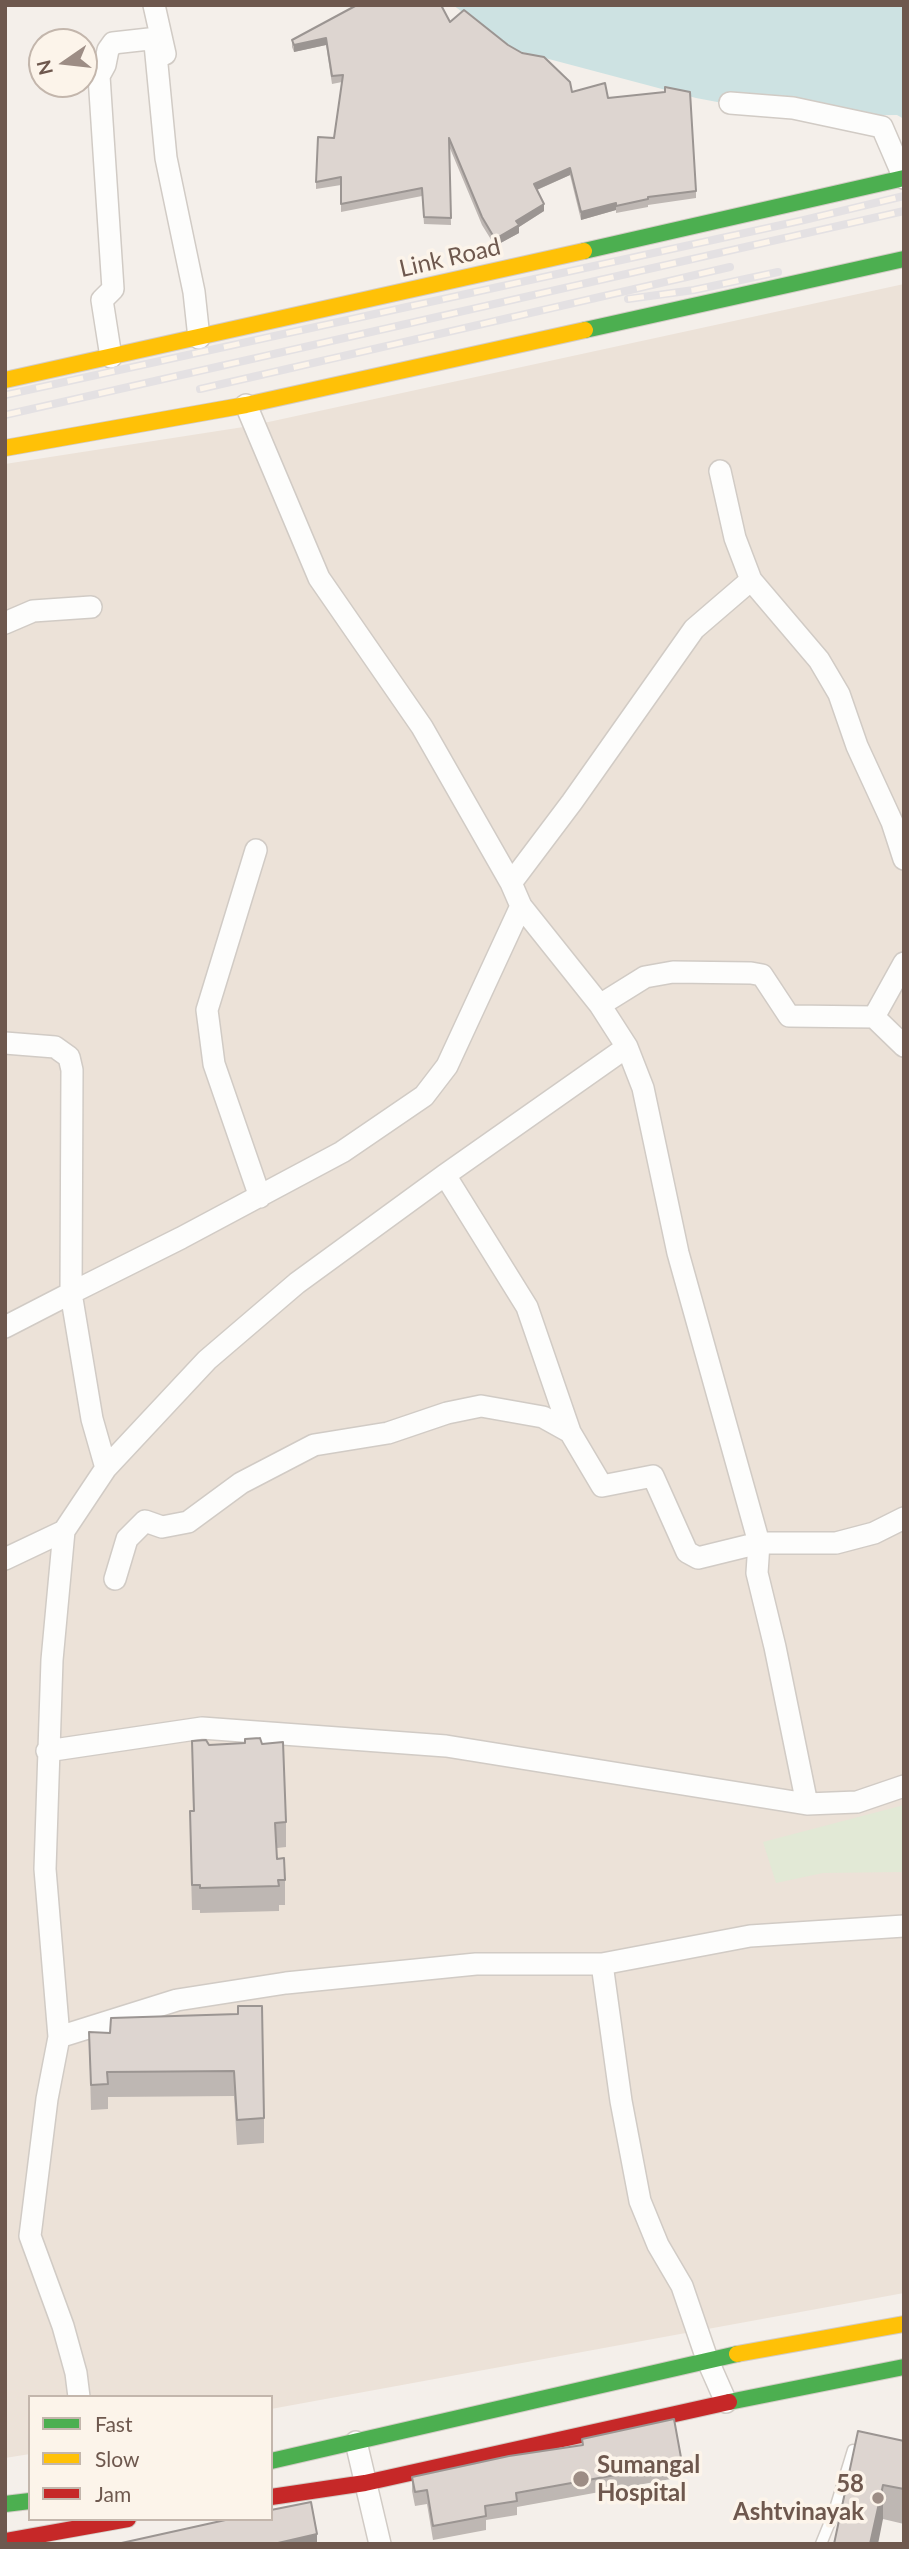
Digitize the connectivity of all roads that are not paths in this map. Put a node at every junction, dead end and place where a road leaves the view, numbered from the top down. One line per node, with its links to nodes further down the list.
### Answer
1 (154, 5): 5 (street)
2 (730, 103): 3 (street)
3 (904, 178): 5 (main road, Link Road)
4 (904, 259): 8 (main road)
5 (209, 336): 6 (main road, Link Road); 6 (street)
6 (111, 357): 7 (main road, Link Road)
7 (5, 380)
8 (246, 405): 9 (main road); 16 (street)
9 (5, 448)
10 (720, 471): 11 (street)
11 (751, 580): 15 (street); 16 (street)
12 (91, 607): 13 (street)
13 (5, 623)
14 (256, 850): 25 (street)
15 (904, 859)
16 (511, 883): 17 (street)
17 (521, 906): 19 (street); 25 (street)
18 (904, 963): 20 (street)
19 (600, 1005): 20 (street); 23 (street)
20 (874, 1017): 22 (street)
21 (5, 1043): 26 (street)
22 (904, 1046)
23 (627, 1047): 24 (street); 32 (street)
24 (445, 1175): 28 (street); 29 (street)
25 (260, 1197): 26 (street)
26 (71, 1293): 27 (street); 29 (street)
27 (5, 1327)
28 (570, 1432): 32 (street); 34 (street)
29 (106, 1468): 31 (street)
30 (904, 1518): 32 (street)
31 (64, 1531): 33 (street); 35 (street)
32 (759, 1543): 37 (street)
33 (5, 1559)
34 (115, 1579)
35 (47, 1751): 37 (street); 40 (street)
36 (904, 1786): 37 (street)
37 (807, 1804)
38 (904, 1926): 39 (street)
39 (602, 1964): 40 (street); 42 (street)
40 (59, 2037): 44 (street)
41 (904, 2324): 42 (main road)
42 (707, 2359): 45 (street); 46 (main road)
43 (904, 2367): 45 (main road)
44 (79, 2395)
45 (726, 2402): 49 (main road)
46 (356, 2442): 48 (main road); 49 (street)
47 (878, 2457): 56 (lane)
48 (273, 2461)
49 (365, 2483): 50 (main road); 55 (street)
50 (273, 2497)
51 (28, 2501): 52 (main road)
52 (5, 2504)
53 (117, 2521): 54 (main road)
54 (5, 2541)
55 (380, 2544)
56 (821, 2544)

